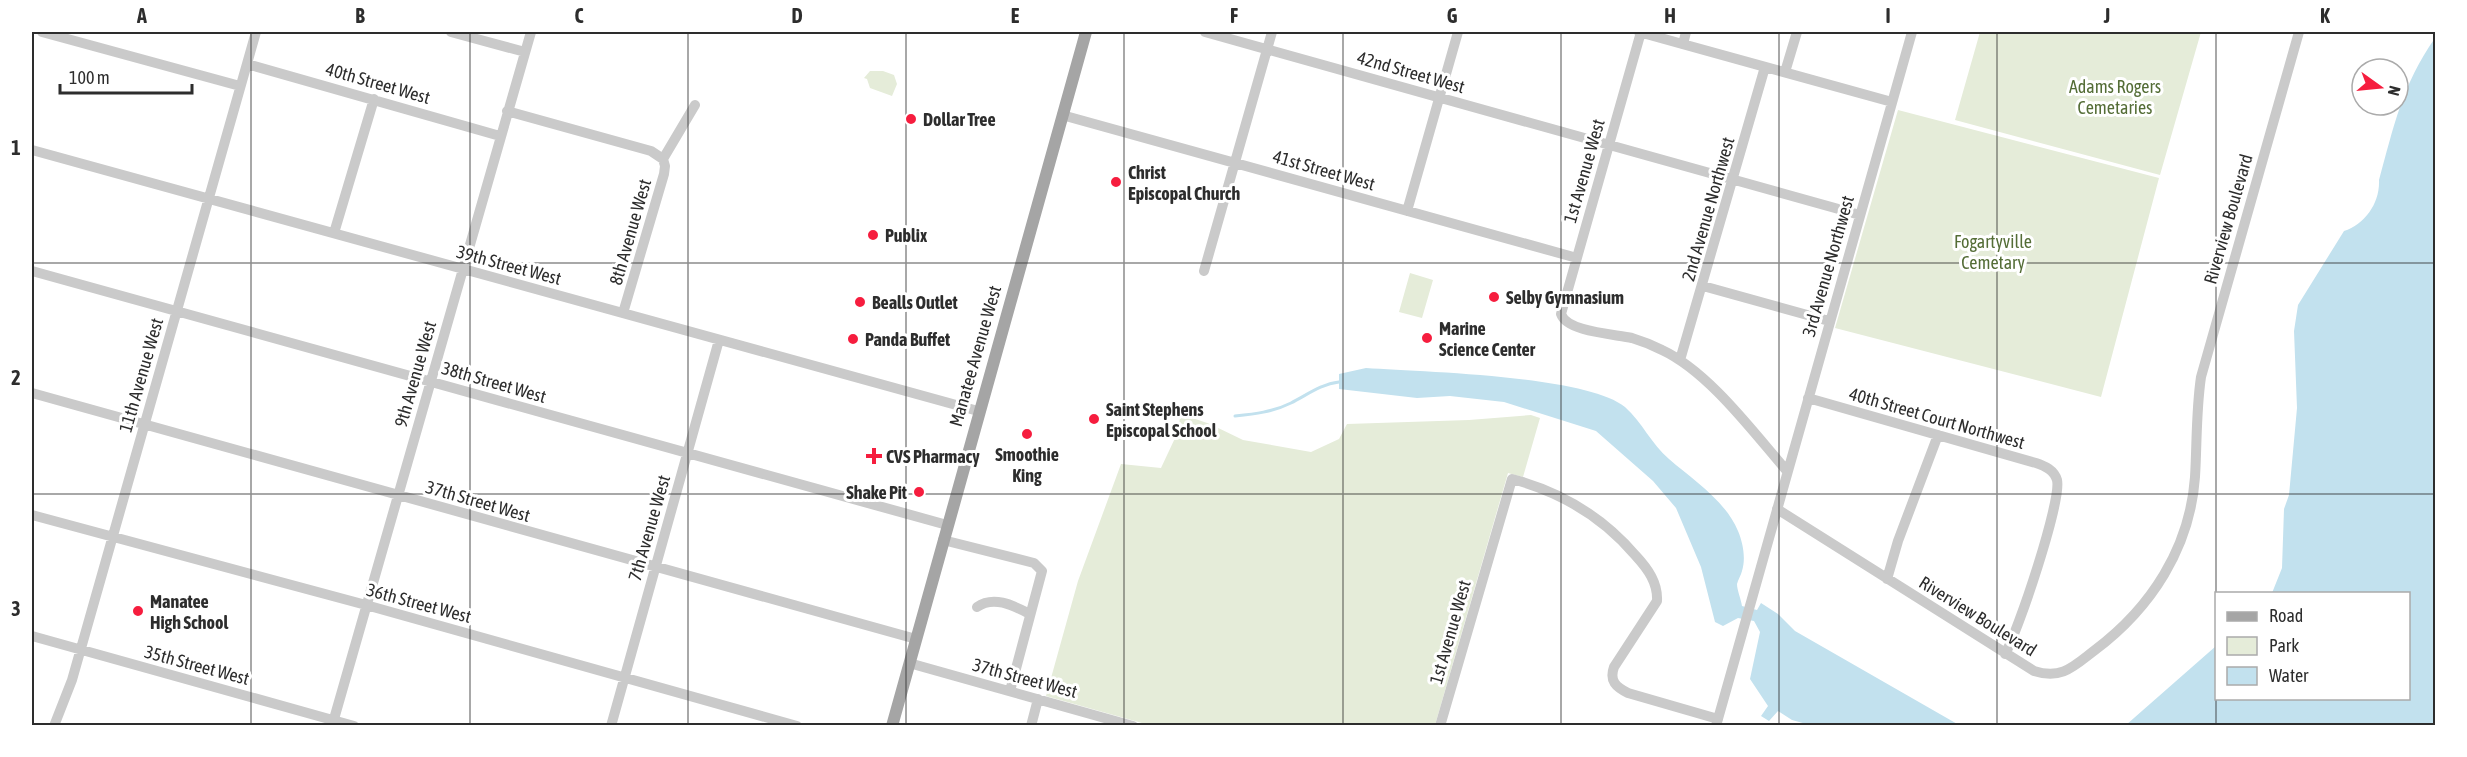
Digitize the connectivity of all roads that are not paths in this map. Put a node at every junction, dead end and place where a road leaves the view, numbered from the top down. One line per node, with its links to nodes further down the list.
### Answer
1 (42, 32): 20 (street)
2 (256, 32): 17 (street, 11th Avenue West)
3 (451, 32): 16 (street)
4 (531, 32): 16 (street, 9th Avenue West)
5 (1086, 32): 26 (main road, Manatee Avenue West)
6 (1205, 32): 15 (street, 42nd Street West)
7 (1272, 32): 15 (street)
8 (1458, 32): 21 (street)
9 (1640, 32): 14 (street); 28 (street, 1st Avenue West)
10 (1686, 32): 14 (street)
11 (1797, 32): 19 (street)
12 (1912, 32): 23 (street, 3rd Avenue Northwest)
13 (2299, 32): 69 (street, Riverview Boulevard)
14 (1683, 44): 18 (street)
15 (1267, 49): 21 (street, 42nd Street West); 31 (street)
16 (525, 52): 25 (street, 9th Avenue West)
17 (247, 64): 20 (street, 11th Avenue West); 22 (street, 40th Street West)
18 (1765, 67): 19 (street); 32 (street, 2nd Avenue Northwest)
19 (1785, 72): 23 (street)
20 (240, 86): 33 (street, 11th Avenue West)
21 (1439, 97): 28 (street, 42nd Street West); 34 (street)
22 (374, 99): 27 (street, 40th Street West); 36 (street)
23 (1892, 102): 35 (street, 3rd Avenue Northwest)
24 (695, 105): 30 (street)
25 (507, 111): 27 (street, 9th Avenue West); 30 (street)
26 (1062, 115): 31 (street, 41st Street West); 50 (main road, Manatee Avenue West)
27 (500, 136): 38 (street, 9th Avenue West)
28 (1609, 144): 32 (street, 42nd Street West); 37 (street, 1st Avenue West)
29 (32, 150): 33 (street, 39th Street West)
30 (663, 159): 43 (street, 8th Avenue West)
31 (1235, 163): 34 (street, 41st Street West); 39 (street)
32 (1734, 179): 35 (street, 42nd Street West); 41 (street, 2nd Avenue Northwest)
33 (208, 199): 36 (street, 39th Street West); 42 (street, 11th Avenue West)
34 (1407, 211): 37 (street, 41st Street West)
35 (1860, 215): 44 (street, 3rd Avenue Northwest)
36 (334, 233): 38 (street, 39th Street West)
37 (1577, 258): 46 (street, 1st Avenue West)
38 (462, 269): 43 (street, 39th Street West); 47 (street, 9th Avenue West)
39 (1204, 270)
40 (32, 271): 42 (street, 38th Street West)
41 (1703, 286): 44 (street); 46 (street, 2nd Avenue Northwest)
42 (176, 311): 47 (street, 38th Street West); 51 (street, 11th Avenue West)
43 (623, 313): 45 (street, 39th Street West)
44 (1829, 321): 49 (street, 3rd Avenue Northwest)
45 (719, 340): 50 (street, 39th Street West); 53 (street, 7th Avenue West)
46 (1680, 360): 54 (street)
47 (430, 381): 53 (street, 38th Street West); 55 (street, 9th Avenue West)
48 (32, 393): 51 (street, 37th Street West)
49 (1808, 398): 52 (street, 40th Street Court Northwest); 54 (street, 3rd Avenue Northwest)
50 (978, 411): 58 (main road, Manatee Avenue West)
51 (144, 424): 55 (street, 37th Street West); 59 (street, 11th Avenue West)
52 (1938, 435): 62 (street); 69 (street, 40th Street Court Northwest)
53 (688, 453): 58 (street, 38th Street West); 61 (street, 7th Avenue West)
54 (1787, 471): 56 (street, 3rd Avenue Northwest)
55 (397, 496): 61 (street, 37th Street West); 63 (street, 9th Avenue West)
56 (1777, 509): 62 (street, Riverview Boulevard); 74 (street)
57 (32, 515): 59 (street, 36th Street West)
58 (947, 525): 60 (main road, Manatee Avenue West)
59 (112, 538): 63 (street, 36th Street West); 68 (street, 11th Avenue West)
60 (943, 540): 65 (street); 67 (main road, Manatee Avenue West)
61 (655, 567): 67 (street, 37th Street West); 71 (street, 7th Avenue West)
62 (1887, 579): 69 (street, Riverview Boulevard)
63 (366, 605): 71 (street, 36th Street West); 75 (street, 9th Avenue West)
64 (977, 607): 65 (street)
65 (1030, 614): 72 (street)
66 (32, 636): 68 (street, 35th Street West)
67 (916, 639): 70 (main road, Manatee Avenue West)
68 (81, 650): 75 (street, 35th Street West); 76 (street, 11th Avenue West)
69 (2005, 654)
70 (909, 663): 72 (street, 37th Street West); 80 (main road, Manatee Avenue West)
71 (624, 677): 78 (street, 7th Avenue West); 79 (street, 36th Street West)
72 (1010, 691): 73 (street, 37th Street West)
73 (1038, 699): 81 (street); 82 (street, 37th Street West)
74 (1717, 722): 83 (street, 1st Avenue West)
75 (333, 723): 77 (street, 35th Street West)
76 (54, 726)
77 (354, 726)
78 (611, 726)
79 (796, 726)
80 (892, 726)
81 (1031, 726)
82 (1133, 726)
83 (1440, 726)

